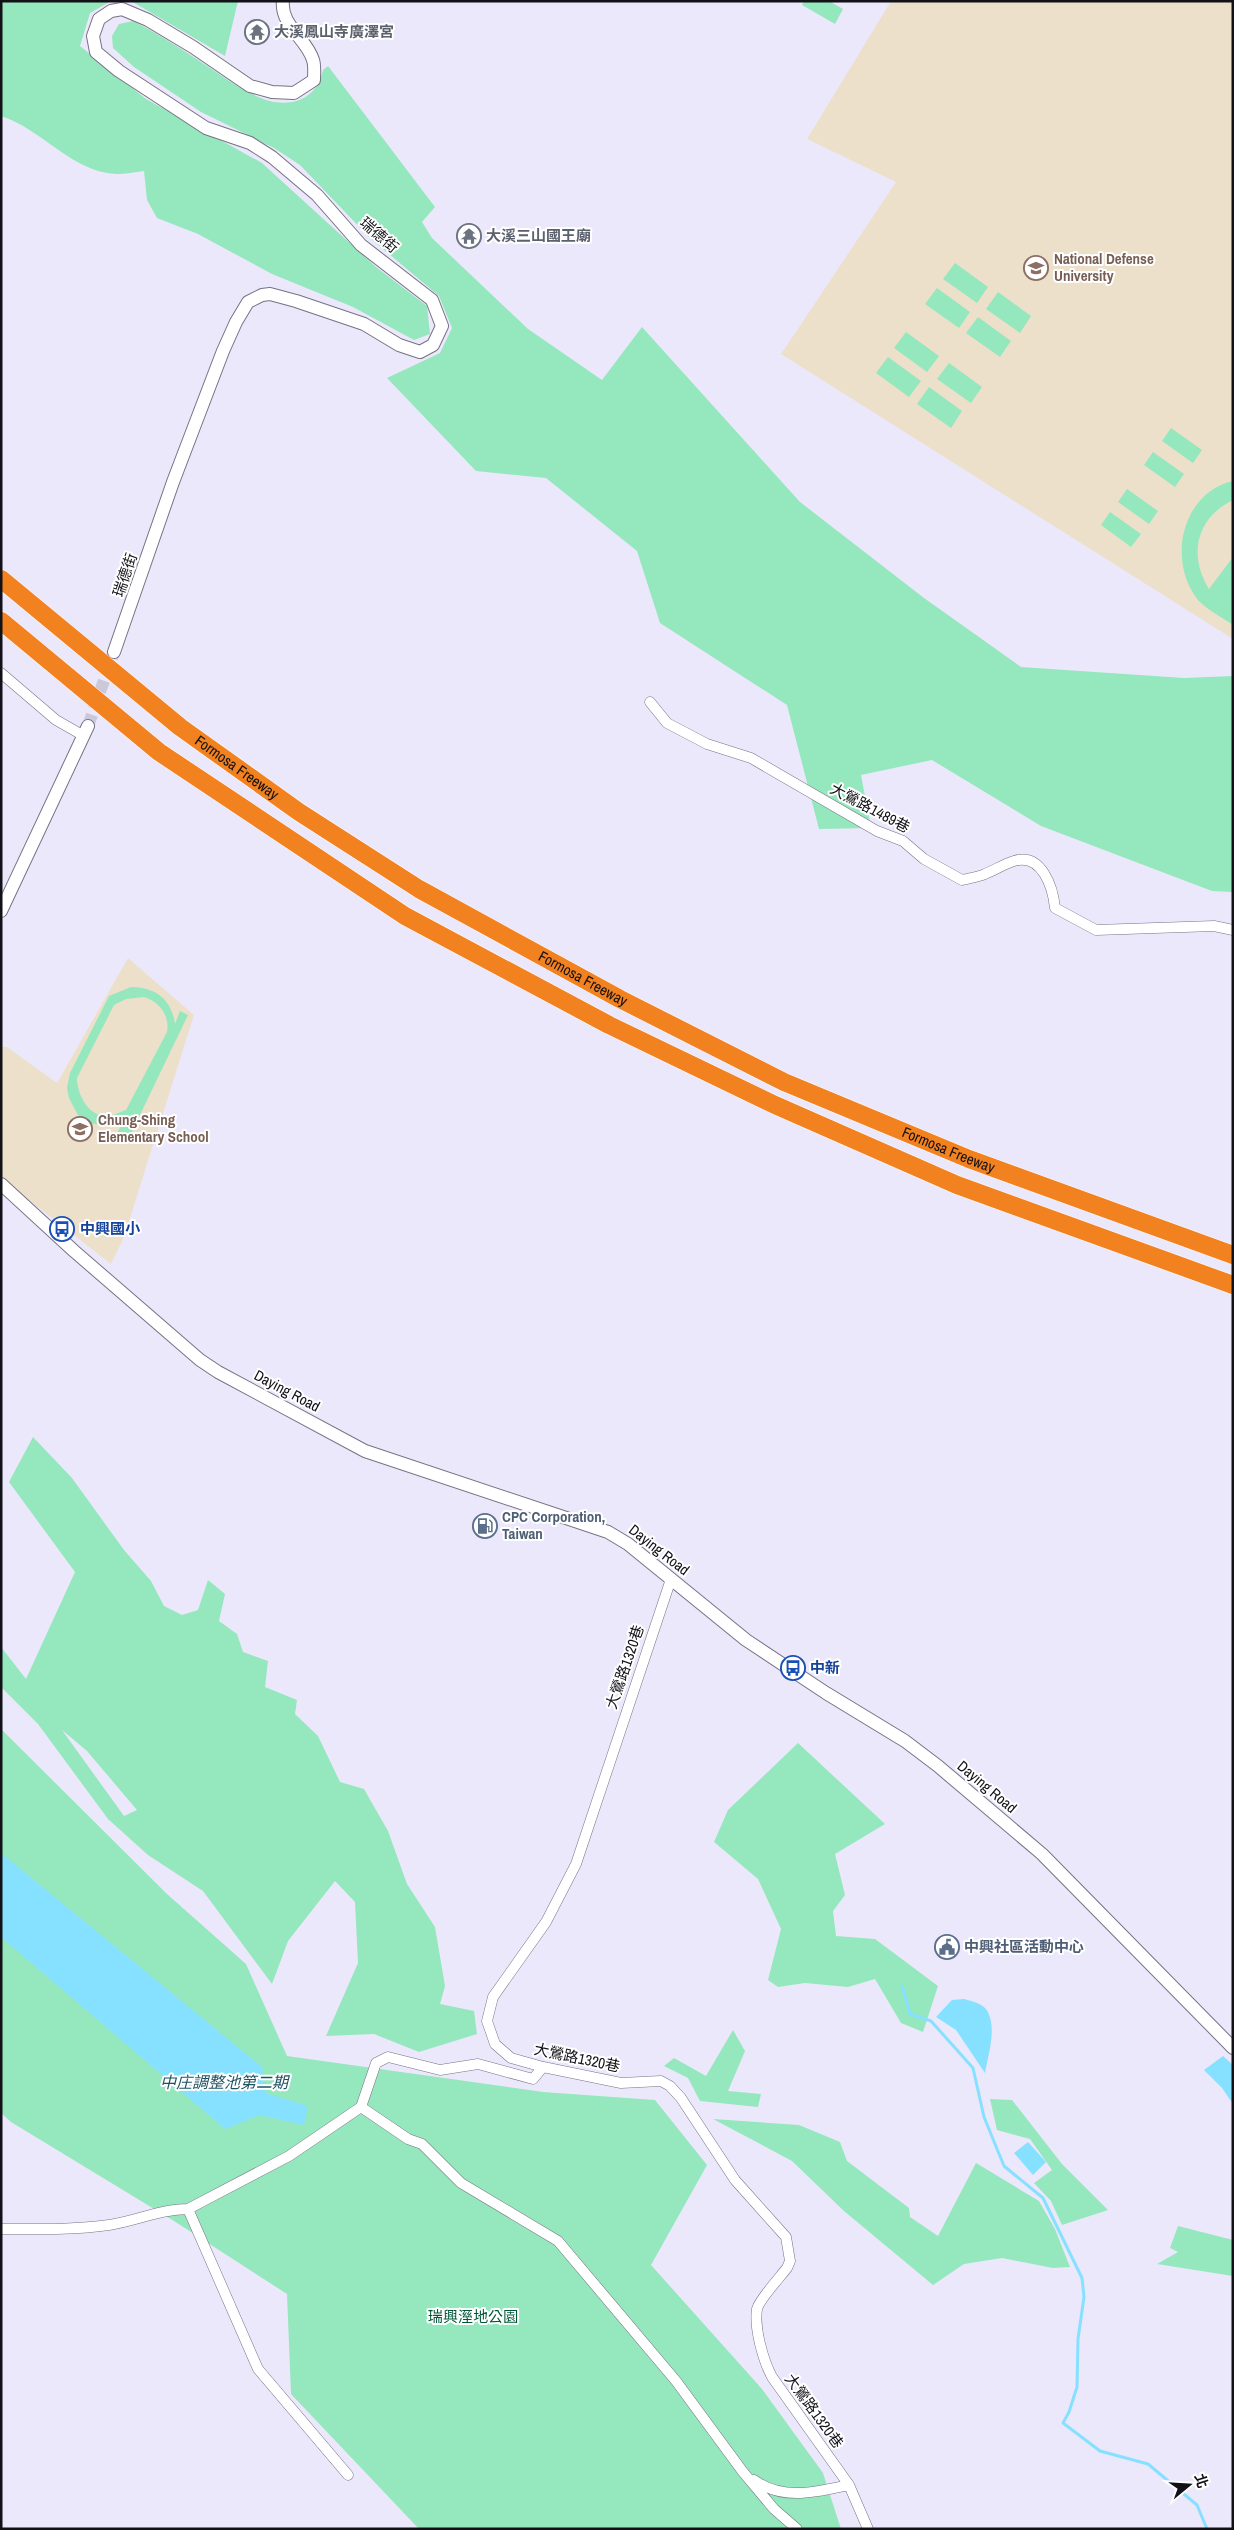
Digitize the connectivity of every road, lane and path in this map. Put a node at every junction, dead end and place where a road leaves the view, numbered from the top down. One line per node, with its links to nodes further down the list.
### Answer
1 (283, 1): 4 (street, 瑞德街)
2 (1, 579): 11 (highway, Formosa Freeway)
3 (1, 620): 12 (highway, Formosa Freeway)
4 (114, 652)
5 (1, 673): 7 (street)
6 (650, 702): 9 (street, 大鶯路1489巷)
7 (86, 731): 8 (street)
8 (1, 911)
9 (1233, 930)
10 (1, 1184): 13 (street, Daying Road)
11 (1233, 1255)
12 (1233, 1285)
13 (670, 1578): 14 (street, Daying Road); 15 (street, 大鶯路1320巷)
14 (1233, 2048)
15 (543, 2067): 16 (street); 21 (street, 大鶯路1320巷)
16 (361, 2107): 17 (street); 19 (street)
17 (188, 2210): 18 (street); 20 (street)
18 (1, 2229)
19 (743, 2472): 21 (street); 22 (street)
20 (348, 2475)
21 (850, 2485): 23 (street, 大鶯路1320巷)
22 (797, 2529)
23 (868, 2529)

